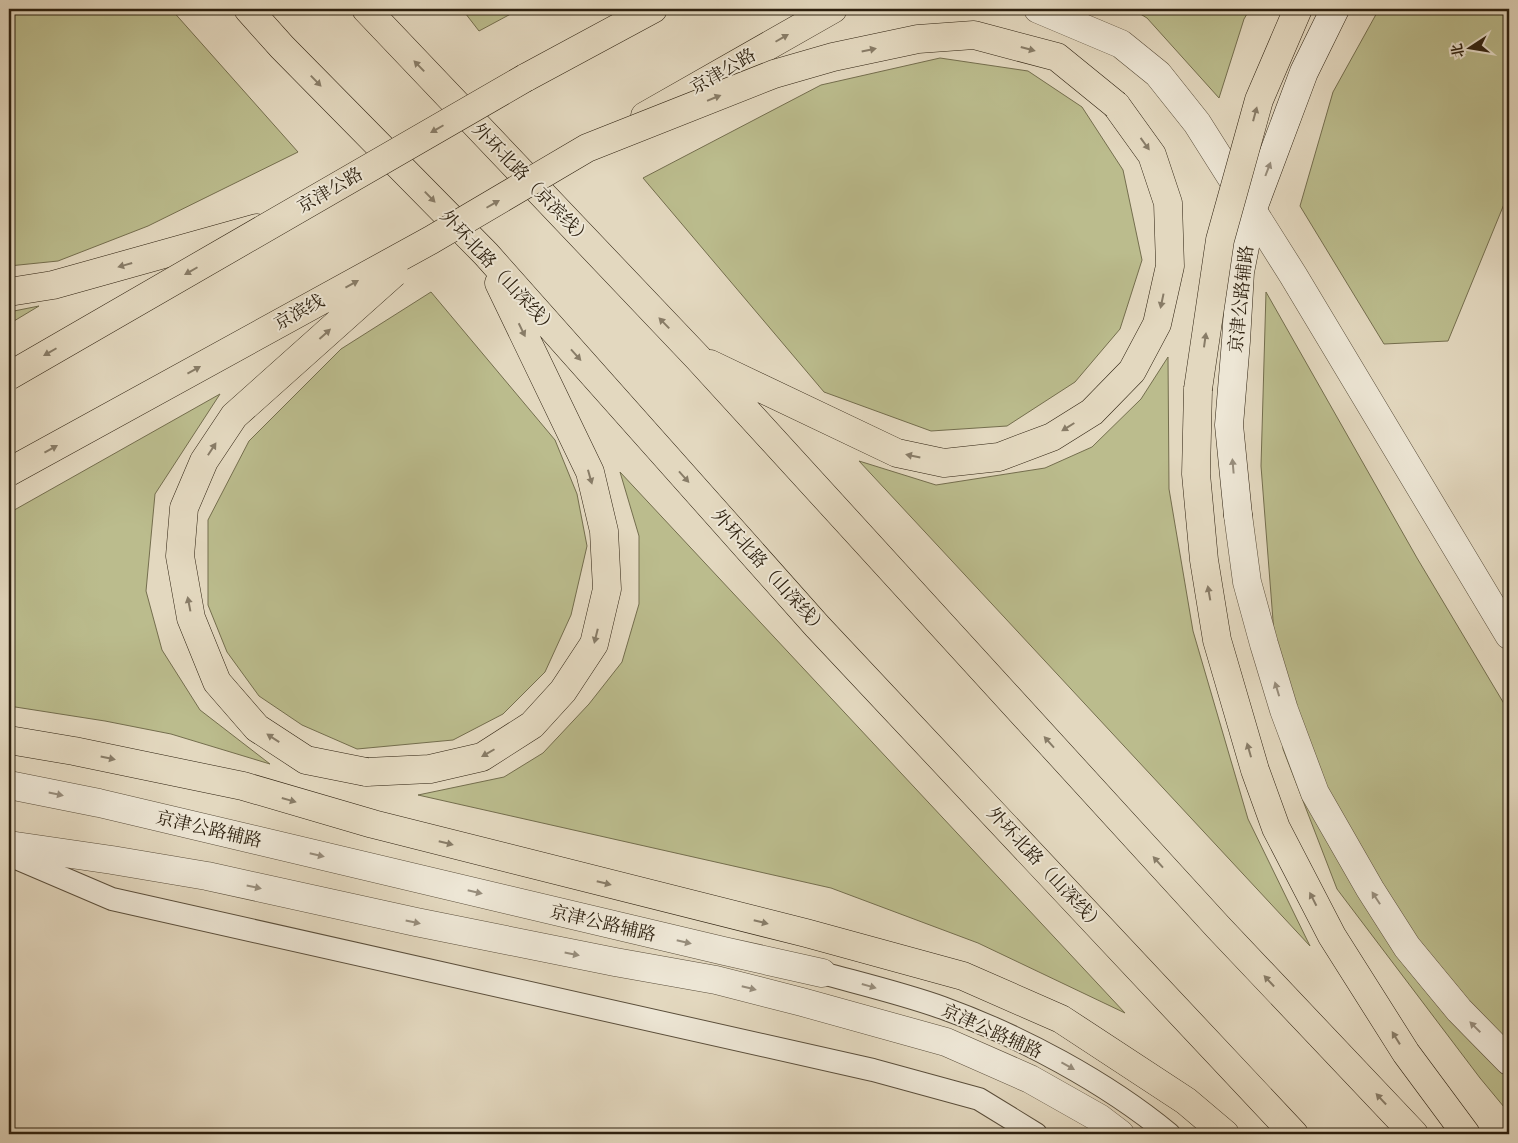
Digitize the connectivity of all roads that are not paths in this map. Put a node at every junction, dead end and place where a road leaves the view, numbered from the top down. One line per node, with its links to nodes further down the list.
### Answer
1 (232, 9): 12 (highway)
2 (248, 9): 12 (highway, 外环北路（山深线）)
3 (366, 9): 11 (highway, 外环北路（京滨线）)
4 (381, 9): 11 (highway)
5 (615, 9): 13 (highway)
6 (653, 9): 13 (highway, 京津公路)
7 (833, 9): 14 (highway, 京津公路, one-way to 7, bridge)
8 (1038, 9): 15 (street)
9 (1298, 9): 38 (highway, one-way to 9, bridge)
10 (1335, 9): 15 (street, 京津公路辅路, one-way to 10)
11 (392, 37): 20 (highway, 外环北路（京滨线）, one-way to 11)
12 (282, 46): 18 (highway, 外环北路（山深线）, one-way to 18)
13 (525, 78): 16 (highway, 京津公路, one-way to 16, bridge)
14 (587, 148): 17 (highway, 京滨线, one-way to 14, bridge); 20 (highway, one-way to 20, bridge)
15 (1252, 211): 23 (street); 31 (street, 京津公路辅路, one-way to 15)
16 (273, 223): 19 (highway, one-way to 19, bridge); 21 (highway, 京津公路, one-way to 21, bridge)
17 (431, 240): 18 (highway, one-way to 17, bridge); 22 (highway, 京滨线, one-way to 17, bridge)
18 (486, 254): 36 (highway, 外环北路（山深线）, one-way to 36)
19 (9, 292)
20 (698, 358): 37 (highway, one-way to 20)
21 (9, 376)
22 (9, 472)
23 (1509, 635)
24 (9, 740): 35 (highway, one-way to 35)
25 (9, 785): 28 (street, 京津公路辅路, one-way to 28)
26 (9, 845): 30 (street, one-way to 30)
27 (9, 855): 32 (street)
28 (724, 951): 29 (street, 京津公路辅路); 30 (street)
29 (822, 972): 34 (street, 京津公路辅路, one-way to 34)
30 (716, 980): 33 (street, one-way to 33)
31 (1509, 1061)
32 (1036, 1134)
33 (1120, 1134)
34 (1169, 1134)
35 (1225, 1134)
36 (1294, 1134)
37 (1414, 1134)
38 (1466, 1134)

